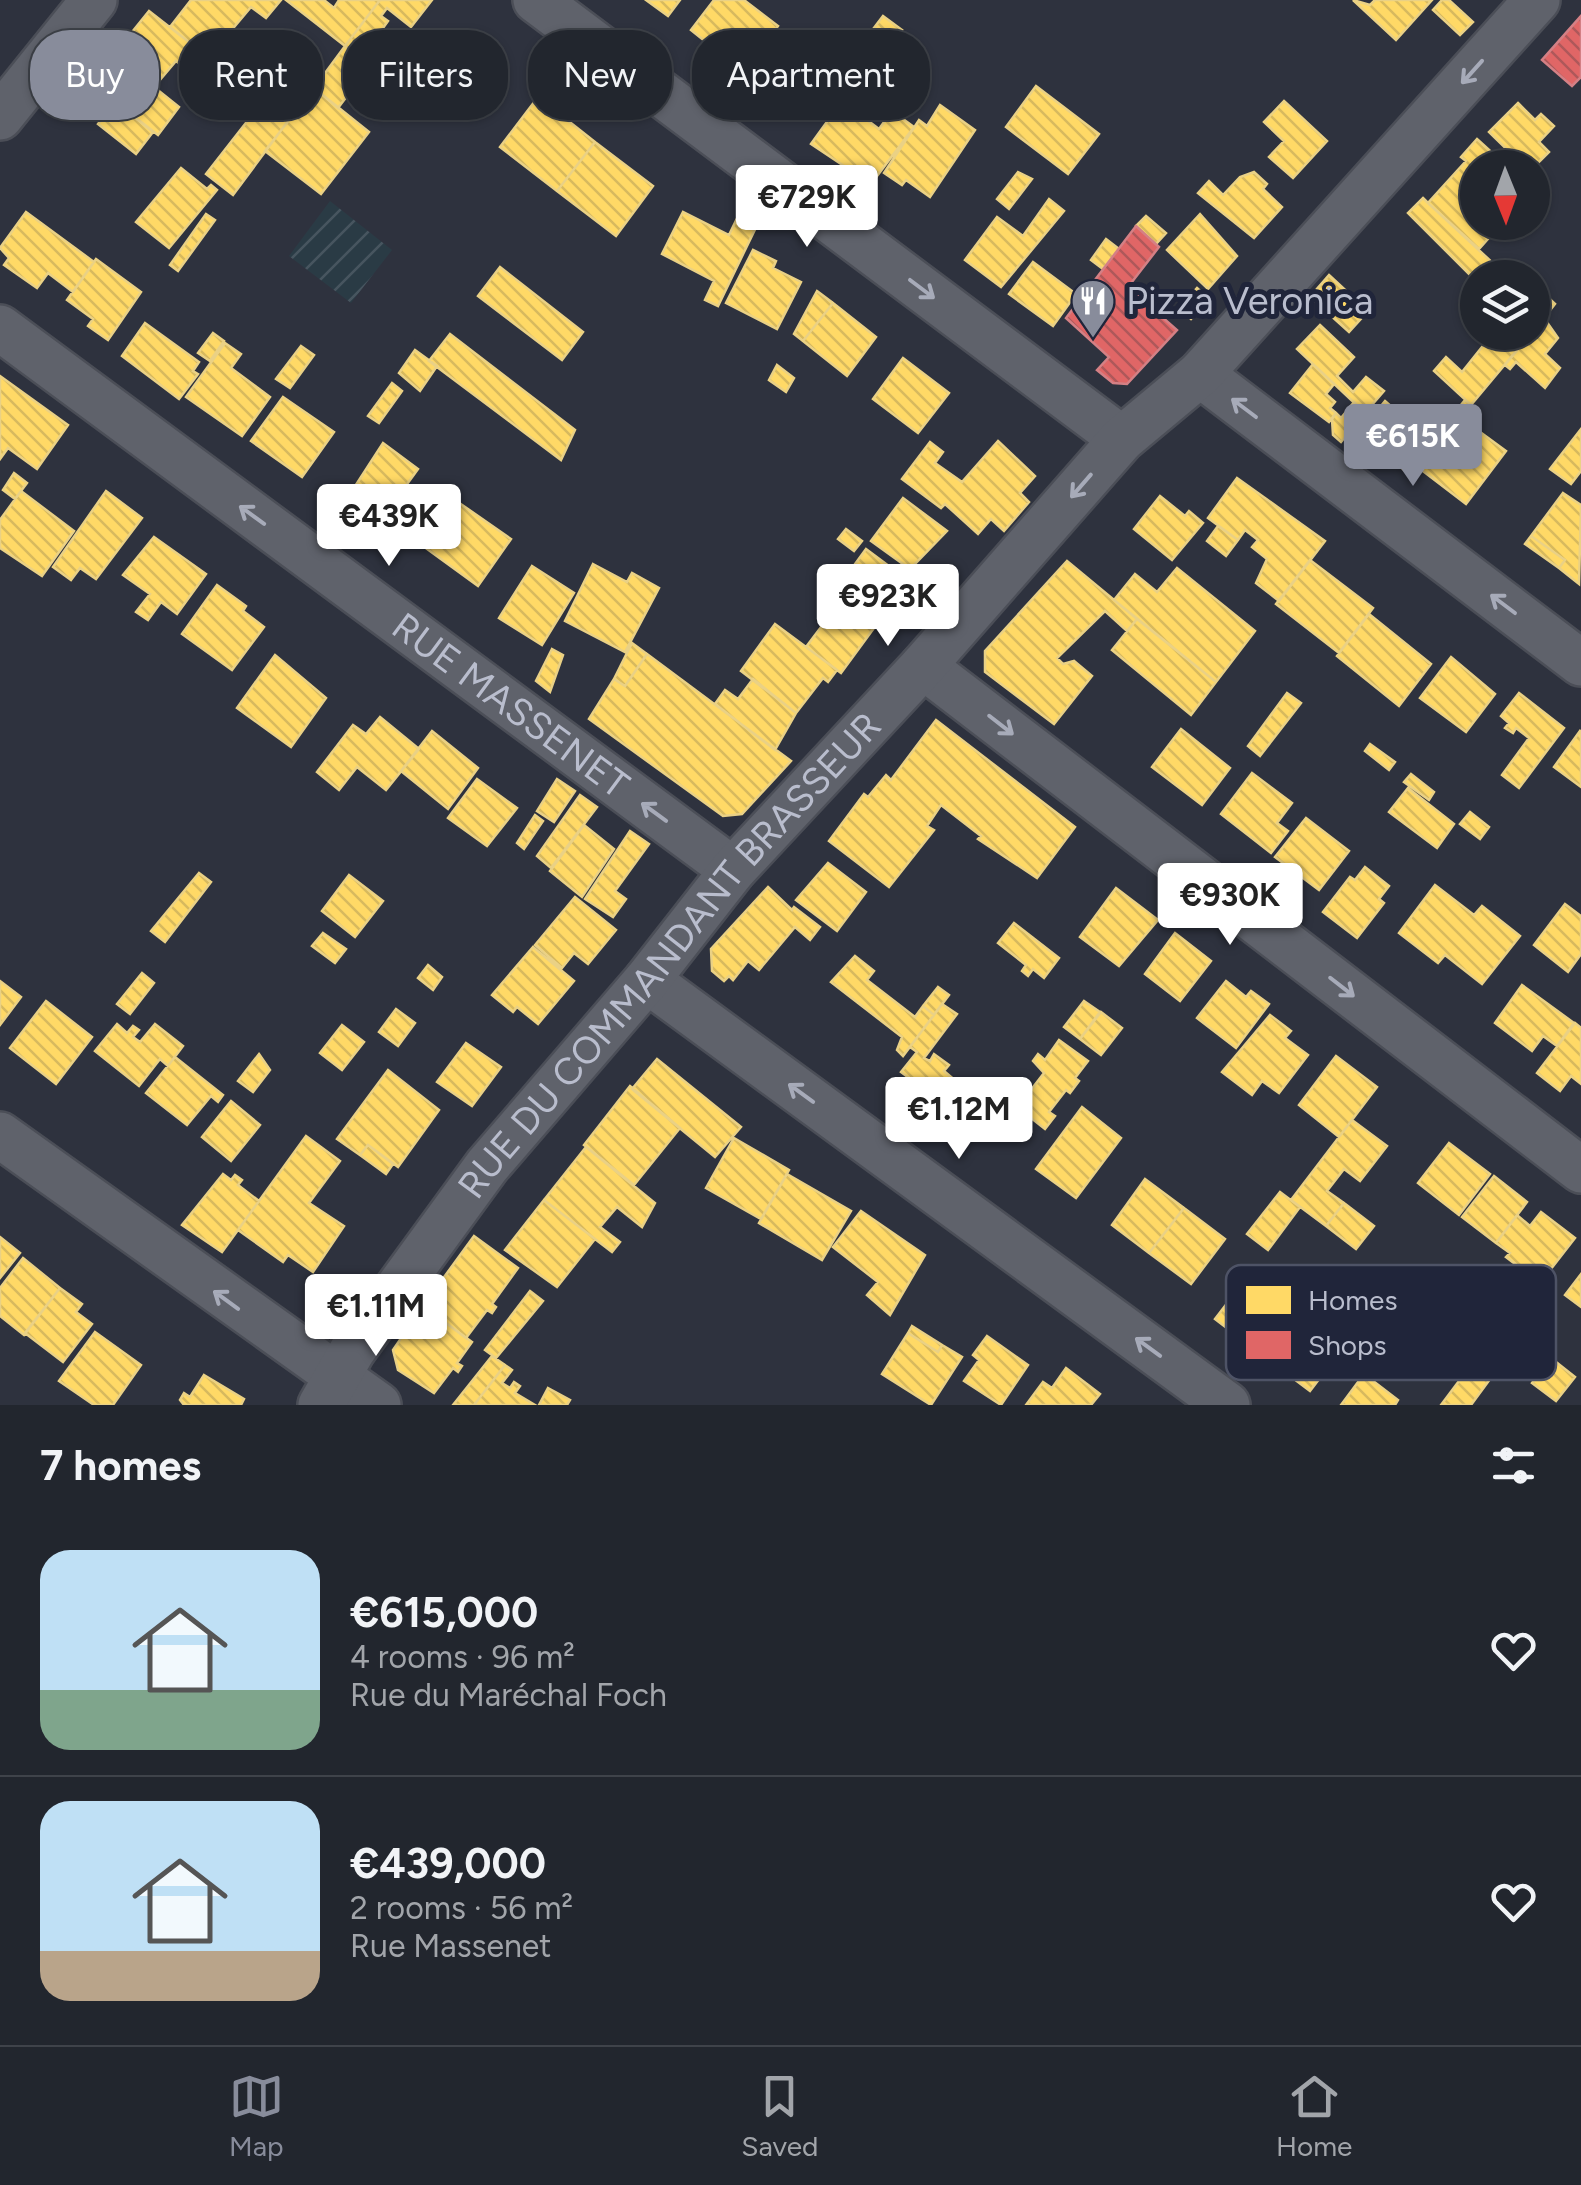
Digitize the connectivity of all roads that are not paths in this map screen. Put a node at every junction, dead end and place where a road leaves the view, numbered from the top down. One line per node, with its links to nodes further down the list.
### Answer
1 (94, 0): 4 (street)
2 (536, 0): 7 (street, one-way to 7)
3 (1537, 0): 6 (street, RUE DU COMMANDANT BRASSEUR, one-way to 6)
4 (0, 117)
5 (0, 328): 10 (street, RUE MASSENET, one-way to 5)
6 (1200, 374): 7 (street, RUE DU COMMANDANT BRASSEUR); 8 (street, one-way to 6)
7 (1122, 438): 9 (street, RUE DU COMMANDANT BRASSEUR, one-way to 9)
8 (1581, 663)
9 (924, 666): 10 (street, RUE DU COMMANDANT BRASSEUR); 13 (street, one-way to 13)
10 (733, 870): 11 (street, RUE DU COMMANDANT BRASSEUR)
11 (647, 980): 14 (street, RUE DU COMMANDANT BRASSEUR); 16 (street, one-way to 11)
12 (0, 1135): 14 (street, one-way to 12)
13 (1581, 1170)
14 (328, 1391): 15 (street)
15 (378, 1405)
16 (1226, 1405)

